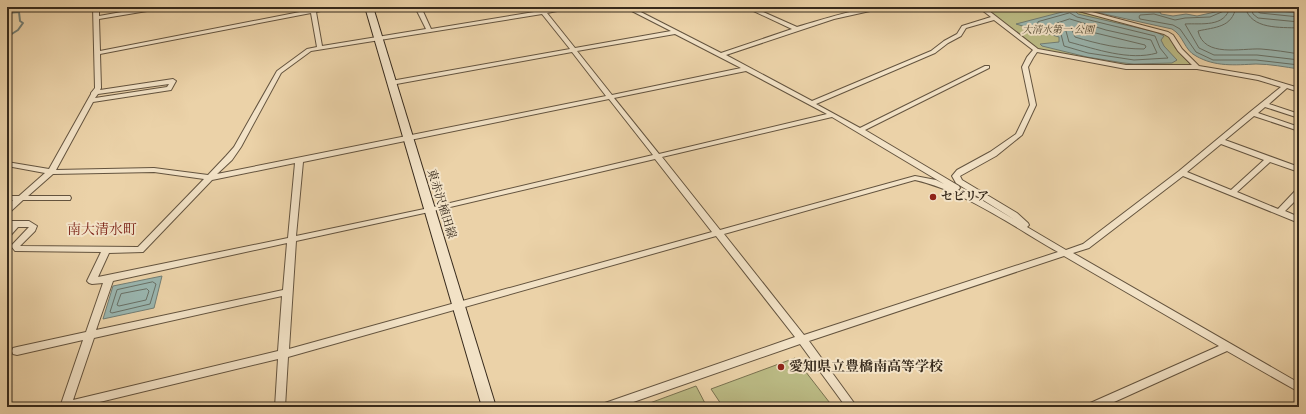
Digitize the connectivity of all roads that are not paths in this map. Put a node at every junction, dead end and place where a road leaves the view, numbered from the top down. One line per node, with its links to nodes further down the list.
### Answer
1 (96, 7): 14 (street)
2 (159, 7): 14 (street)
3 (335, 7): 12 (street)
4 (369, 7): 19 (main road, 東赤沢植田線)
5 (418, 7): 17 (street)
6 (574, 7): 13 (street)
7 (627, 7): 18 (street)
8 (748, 7): 16 (street)
9 (885, 7): 16 (street)
10 (981, 7): 15 (street)
11 (1067, 7): 26 (street)
12 (312, 9): 20 (street); 23 (street)
13 (543, 12): 17 (street); 22 (street)
14 (96, 18): 23 (street)
15 (994, 18): 21 (street); 34 (street)
16 (797, 29): 24 (street)
17 (429, 31): 19 (street)
18 (676, 32): 22 (street); 24 (street)
19 (378, 39): 20 (street); 28 (main road, 東赤沢植田線)
20 (320, 48): 50 (street)
21 (1036, 50): 26 (street); 62 (street)
22 (572, 51): 28 (street); 32 (street)
23 (97, 54): 31 (street)
24 (721, 55): 27 (street)
25 (987, 67): 39 (street)
26 (1197, 67): 29 (street)
27 (747, 69): 32 (street); 34 (street)
28 (391, 83): 41 (main road, 東赤沢植田線)
29 (1286, 86): 30 (street); 35 (street)
30 (1299, 90)
31 (94, 93): 33 (street); 33 (street)
32 (610, 98): 41 (street); 43 (street)
33 (90, 101): 48 (street)
34 (812, 103): 37 (street)
35 (1264, 104): 36 (street); 38 (street)
36 (1252, 113): 40 (street); 42 (street)
37 (833, 115): 39 (street); 43 (street)
38 (1299, 116)
39 (860, 130): 56 (street)
40 (1299, 130)
41 (408, 138): 45 (street); 58 (main road, 東赤沢植田線)
42 (1220, 141): 44 (street); 49 (street)
43 (656, 156): 58 (street); 64 (street)
44 (1269, 159): 47 (street); 52 (street)
45 (299, 160): 50 (street); 65 (street)
46 (7, 164): 48 (street)
47 (1299, 170)
48 (51, 172): 50 (street); 54 (street)
49 (1182, 173): 52 (street); 67 (street)
50 (211, 178): 66 (street)
51 (1299, 192): 59 (street)
52 (1232, 193): 59 (street)
53 (7, 198): 54 (street)
54 (21, 198): 55 (street); 57 (street)
55 (67, 198)
56 (977, 201): 62 (street); 64 (street)
57 (7, 210)
58 (429, 210): 65 (street); 70 (main road, 東赤沢植田線)
59 (1280, 212): 60 (street)
60 (1299, 220)
61 (11, 224): 63 (street); 66 (street)
62 (1024, 228): 67 (street)
63 (7, 234)
64 (717, 234): 70 (street); 72 (street)
65 (291, 240): 68 (street); 69 (street)
66 (106, 250): 68 (street)
67 (1064, 252): 72 (street); 73 (street)
68 (109, 279): 71 (street)
69 (287, 292): 71 (street); 75 (street)
70 (459, 307): 75 (street); 79 (main road, 東赤沢植田線)
71 (90, 336): 74 (street); 77 (street)
72 (802, 339): 80 (street); 81 (street)
73 (1227, 347): 76 (street); 82 (street)
74 (17, 351)
75 (284, 354): 77 (street); 78 (street)
76 (1299, 388)
77 (65, 407)
78 (280, 407)
79 (489, 407)
80 (606, 407)
81 (852, 407)
82 (1092, 407)

